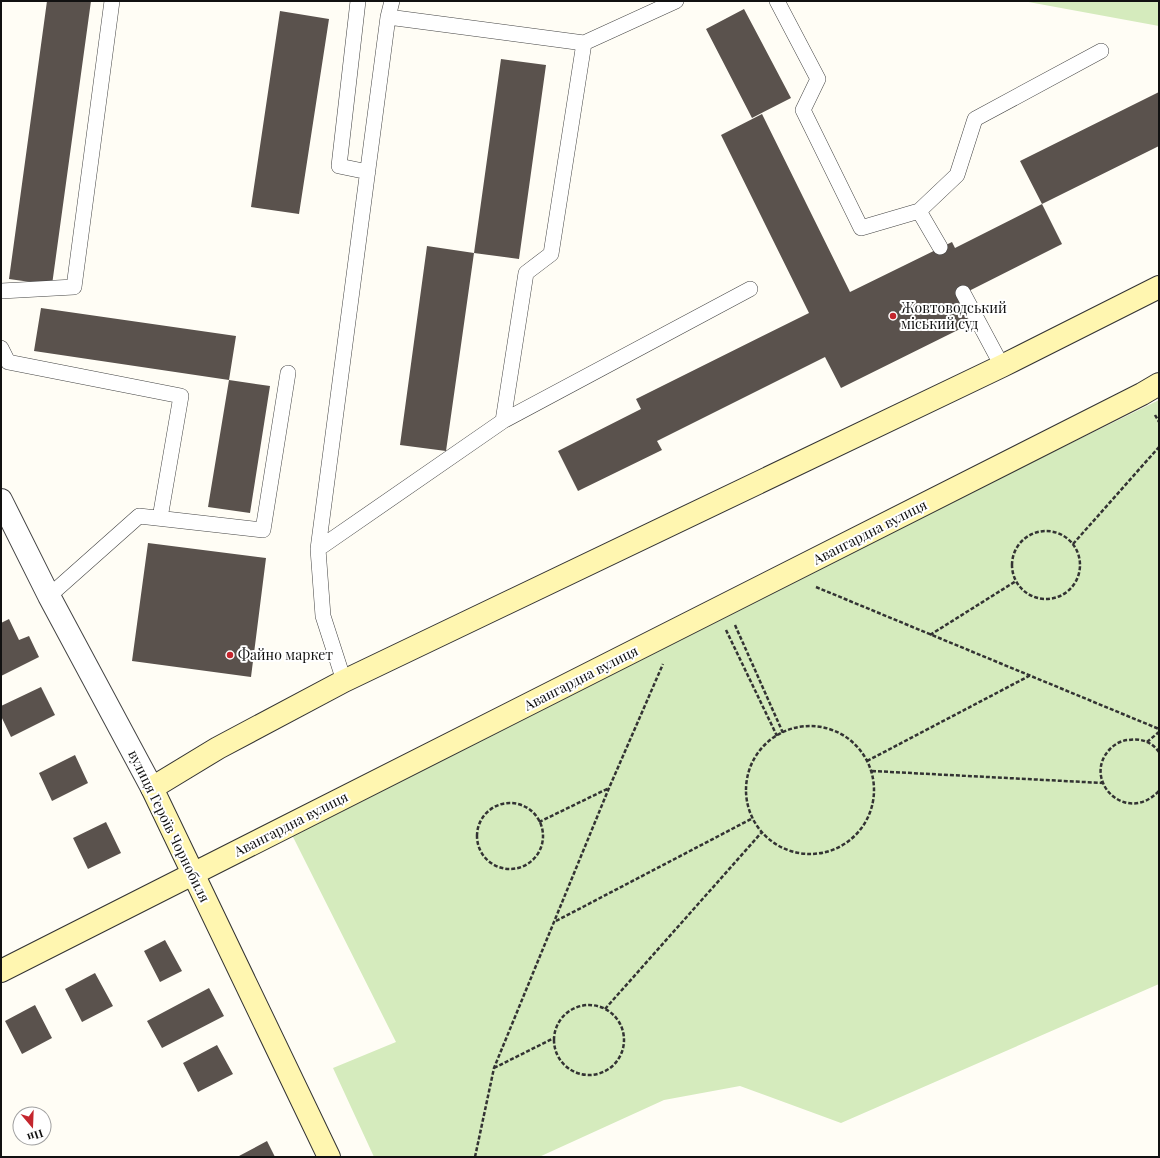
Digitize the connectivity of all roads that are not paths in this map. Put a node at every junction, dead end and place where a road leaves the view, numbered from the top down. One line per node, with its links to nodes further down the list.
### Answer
1 (112, 1): 14 (lane)
2 (358, 1): 9 (lane)
3 (392, 1): 6 (lane)
4 (676, 1): 7 (lane)
5 (777, 1): 10 (lane)
6 (388, 17): 7 (lane); 9 (lane)
7 (584, 43): 20 (lane)
8 (1101, 51): 10 (lane)
9 (368, 172): 23 (lane)
10 (919, 211): 11 (lane)
11 (940, 247)
12 (1159, 287): 17 (street)
13 (750, 289): 20 (lane)
14 (1, 291)
15 (963, 293): 17 (lane)
16 (1, 348): 22 (lane)
17 (1002, 366): 25 (street)
18 (288, 373): 22 (lane)
19 (1159, 384): 27 (street, Авангардна вулиця)
20 (503, 421): 23 (lane)
21 (1, 500): 24 (street, вулиця Героїв Чорнобиля)
22 (160, 518): 24 (lane)
23 (318, 549): 25 (lane)
24 (49, 596): 26 (street, вулиця Героїв Чорнобиля)
25 (344, 681): 26 (street)
26 (152, 788): 27 (street, вулиця Героїв Чорнобиля)
27 (193, 874): 28 (street, Авангардна вулиця); 29 (street, вулиця Героїв Чорнобиля)
28 (1, 971)
29 (329, 1157)

